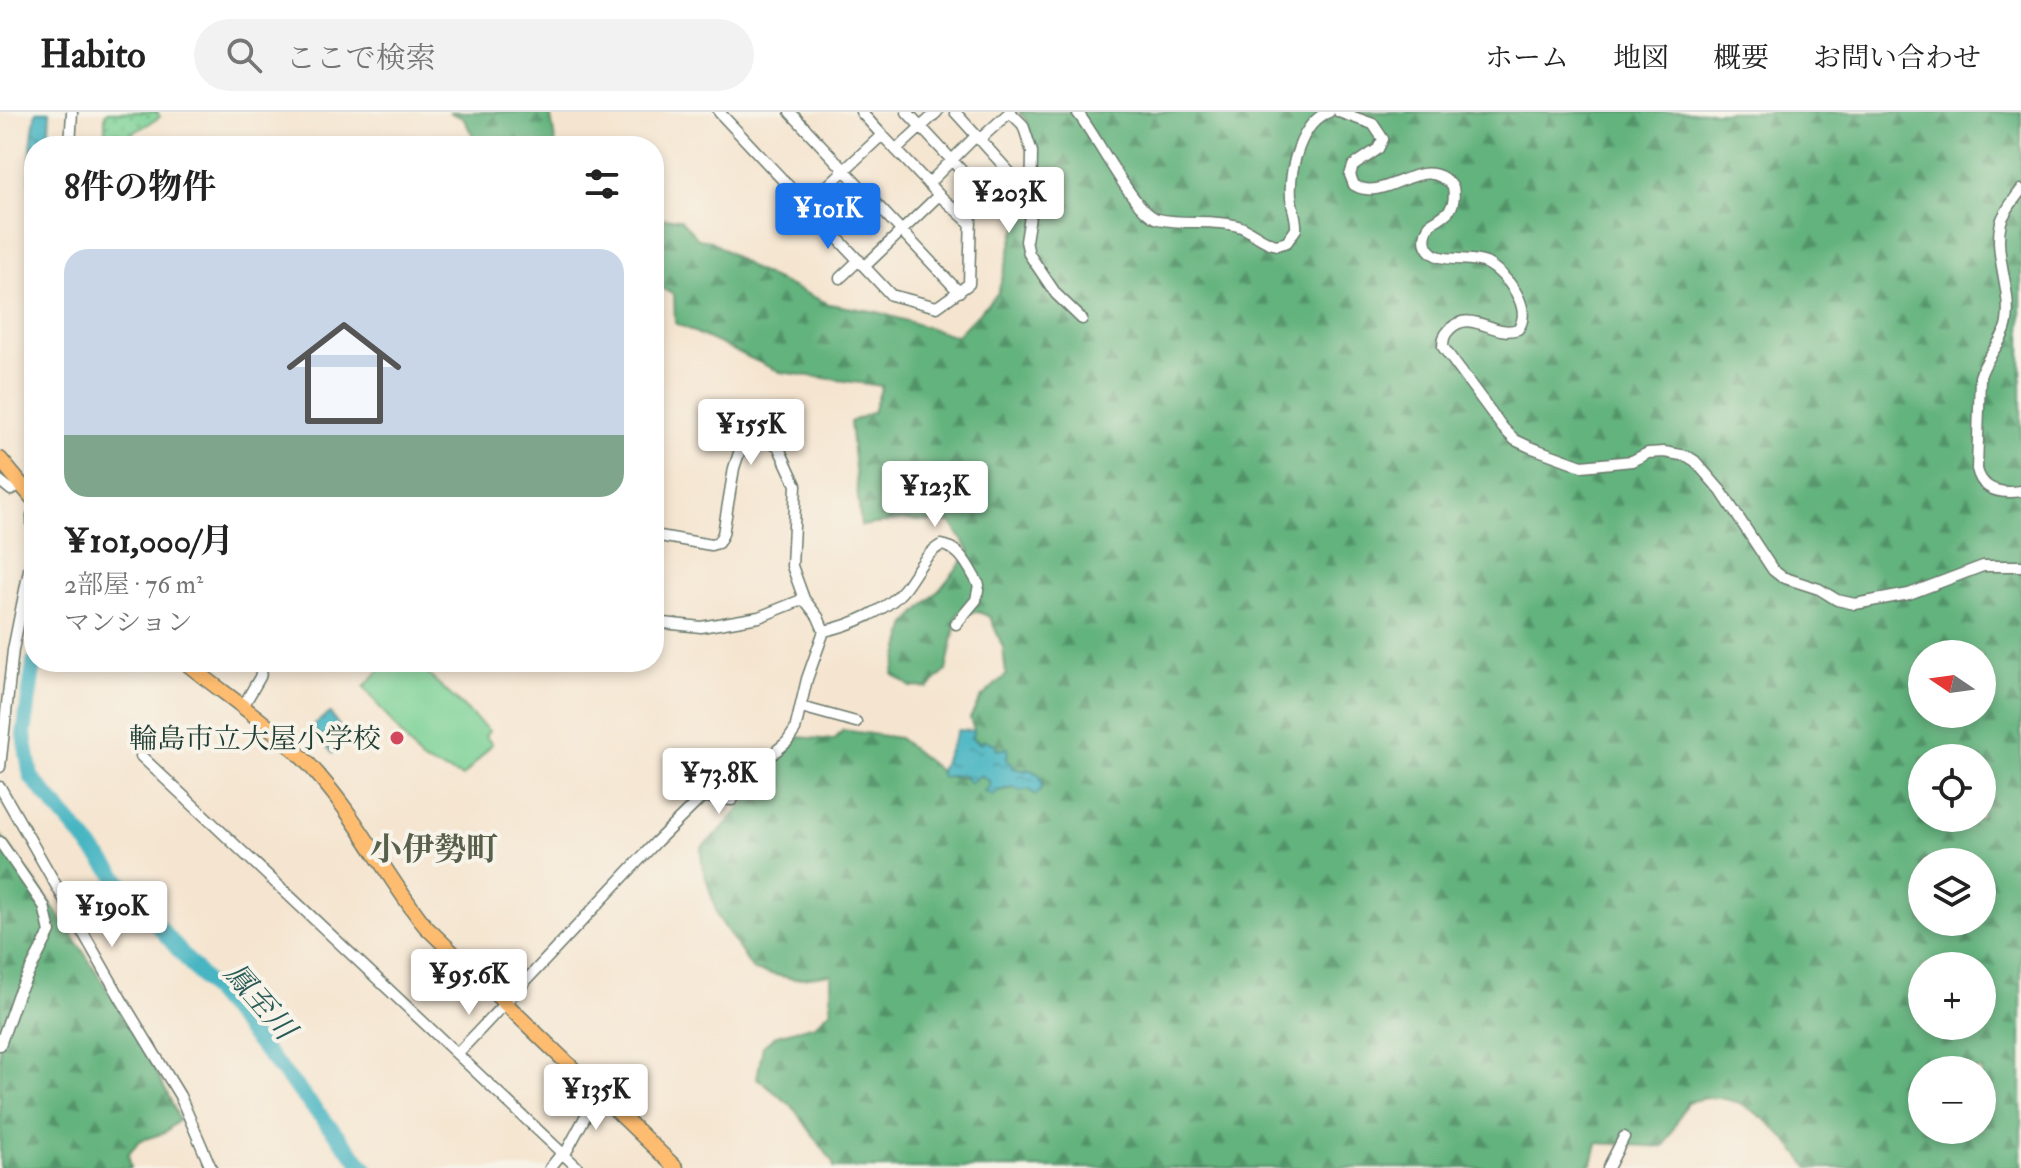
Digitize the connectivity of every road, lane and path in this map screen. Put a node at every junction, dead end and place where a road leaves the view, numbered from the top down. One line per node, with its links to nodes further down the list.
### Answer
1 (72, 112): 15 (street)
2 (790, 112): 19 (street)
3 (907, 112): 13 (street)
4 (937, 112): 13 (street)
5 (955, 112): 16 (street)
6 (1010, 112): 16 (street); 30 (street)
7 (1077, 112): 8 (street)
8 (1329, 112)
9 (1339, 112): 37 (street)
10 (721, 113): 12 (street); 24 (street)
11 (865, 114): 14 (street)
12 (713, 126)
13 (921, 127): 17 (street); 18 (street)
14 (882, 135): 17 (street); 19 (street)
15 (71, 136)
16 (978, 138): 18 (street); 23 (street)
17 (896, 150): 20 (street)
18 (953, 160): 20 (street); 23 (street)
19 (845, 170): 24 (street); 26 (street)
20 (928, 184): 22 (street)
21 (2021, 190): 35 (street)
22 (939, 195): 25 (street); 26 (street)
23 (988, 199): 25 (street)
24 (807, 205): 27 (street)
25 (971, 224): 29 (street)
26 (901, 231): 27 (street); 29 (street)
27 (862, 263): 28 (street); 29 (street)
28 (840, 278)
29 (959, 292)
30 (1082, 319)
31 (0, 459): 33 (highway)
32 (0, 481): 33 (street)
33 (21, 484): 34 (highway)
34 (24, 488)
35 (2021, 491)
36 (664, 537): 39 (street)
37 (2021, 566)
38 (24, 595): 49 (street)
39 (804, 599): 40 (street); 42 (street)
40 (664, 623)
41 (956, 624): 42 (street)
42 (824, 631): 45 (street)
43 (197, 672): 46 (highway)
44 (261, 672): 46 (street)
45 (801, 707): 47 (street); 52 (street)
46 (242, 708): 52 (highway)
47 (856, 722)
48 (141, 756): 54 (street)
49 (0, 767)
50 (1, 793): 58 (street)
51 (0, 842): 53 (street)
52 (504, 1004): 54 (street); 55 (highway)
53 (0, 1045)
54 (458, 1053): 57 (street)
55 (598, 1093): 57 (street); 61 (highway)
56 (1624, 1137): 62 (street)
57 (563, 1155): 59 (street); 60 (street)
58 (211, 1168)
59 (550, 1168)
60 (578, 1168)
61 (676, 1168)
62 (1608, 1168)

